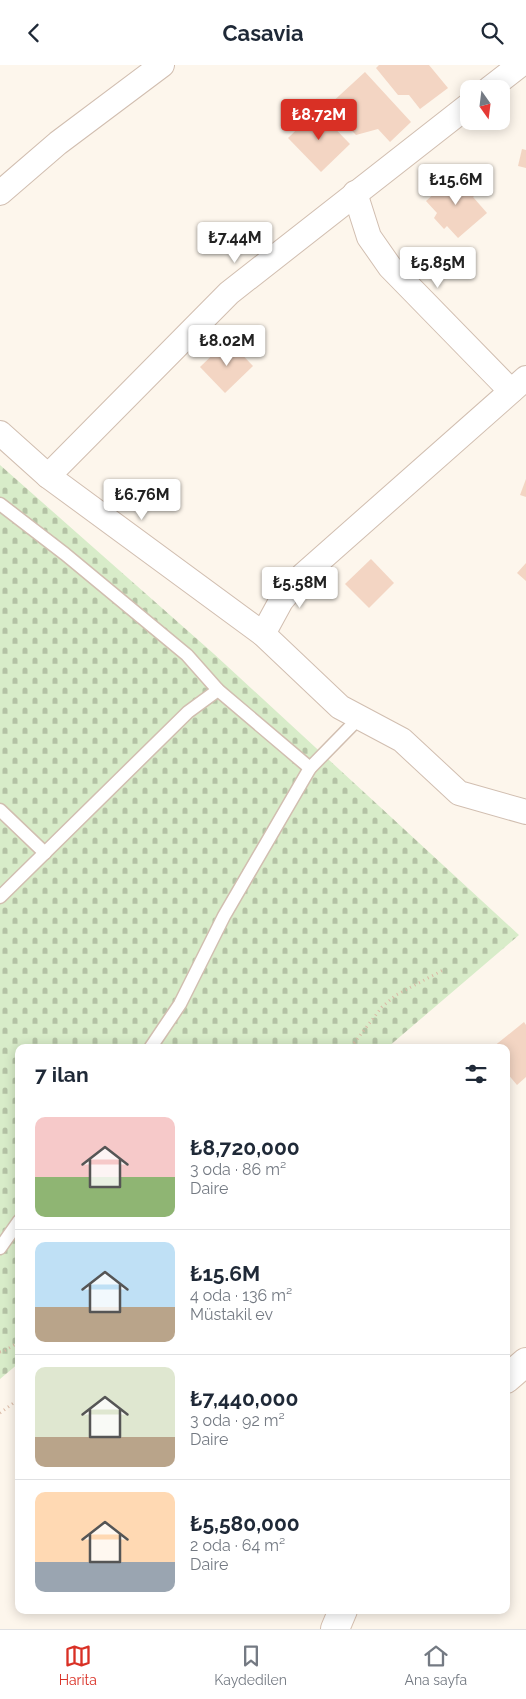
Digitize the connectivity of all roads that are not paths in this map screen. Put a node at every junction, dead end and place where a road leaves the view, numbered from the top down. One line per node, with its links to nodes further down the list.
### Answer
1 (162, 65): 5 (street)
2 (520, 65): 3 (street)
3 (501, 80)
4 (460, 112): 6 (street)
5 (0, 193)
6 (355, 193): 7 (street); 9 (street)
7 (518, 384): 11 (street)
8 (0, 433): 9 (street)
9 (48, 476): 11 (street)
10 (0, 504): 12 (lane)
11 (263, 634): 13 (street)
12 (218, 690): 14 (lane); 17 (lane)
13 (360, 717): 14 (lane); 16 (street)
14 (310, 768): 19 (lane)
15 (0, 810): 17 (lane)
16 (526, 812)
17 (45, 853): 18 (lane)
18 (0, 897)
19 (153, 1044)
20 (15, 1227): 21 (lane)
21 (0, 1248)
22 (526, 1363): 23 (street)
23 (510, 1376)
24 (341, 1614): 25 (street)
25 (335, 1629)

